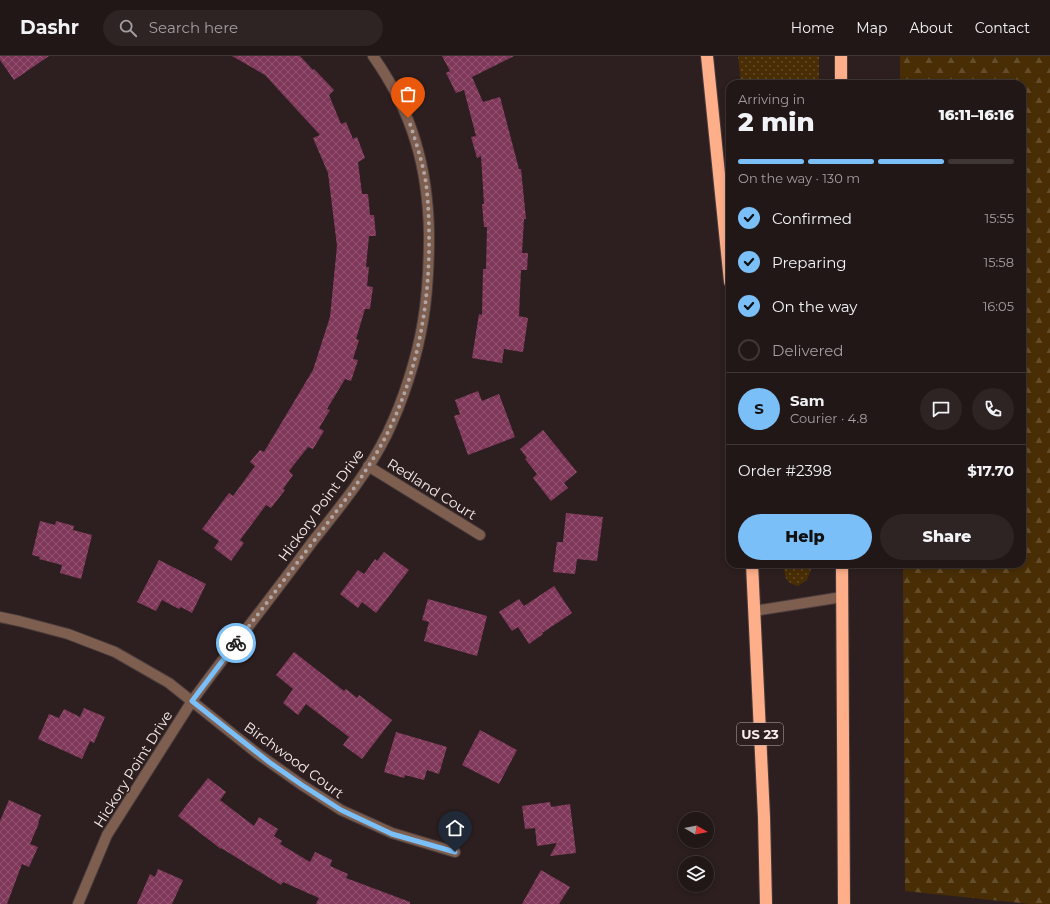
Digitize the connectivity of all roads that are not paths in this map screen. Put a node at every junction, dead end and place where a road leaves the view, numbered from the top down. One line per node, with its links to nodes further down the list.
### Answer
1 (374, 56): 6 (street, Hickory Point Drive)
2 (707, 56): 5 (highway)
3 (841, 56): 4 (highway)
4 (841, 80)
5 (726, 243)
6 (368, 466): 7 (street, Redland Court); 13 (street, Hickory Point Drive)
7 (480, 536)
8 (752, 568): 11 (highway, US 23)
9 (842, 568): 10 (highway)
10 (842, 597): 11 (street); 17 (highway)
11 (754, 611): 16 (highway, US 23)
12 (0, 617): 13 (street, Birchwood Court)
13 (192, 701): 14 (street, Birchwood Court); 15 (street, Hickory Point Drive)
14 (455, 852)
15 (78, 904)
16 (766, 904)
17 (844, 904)

